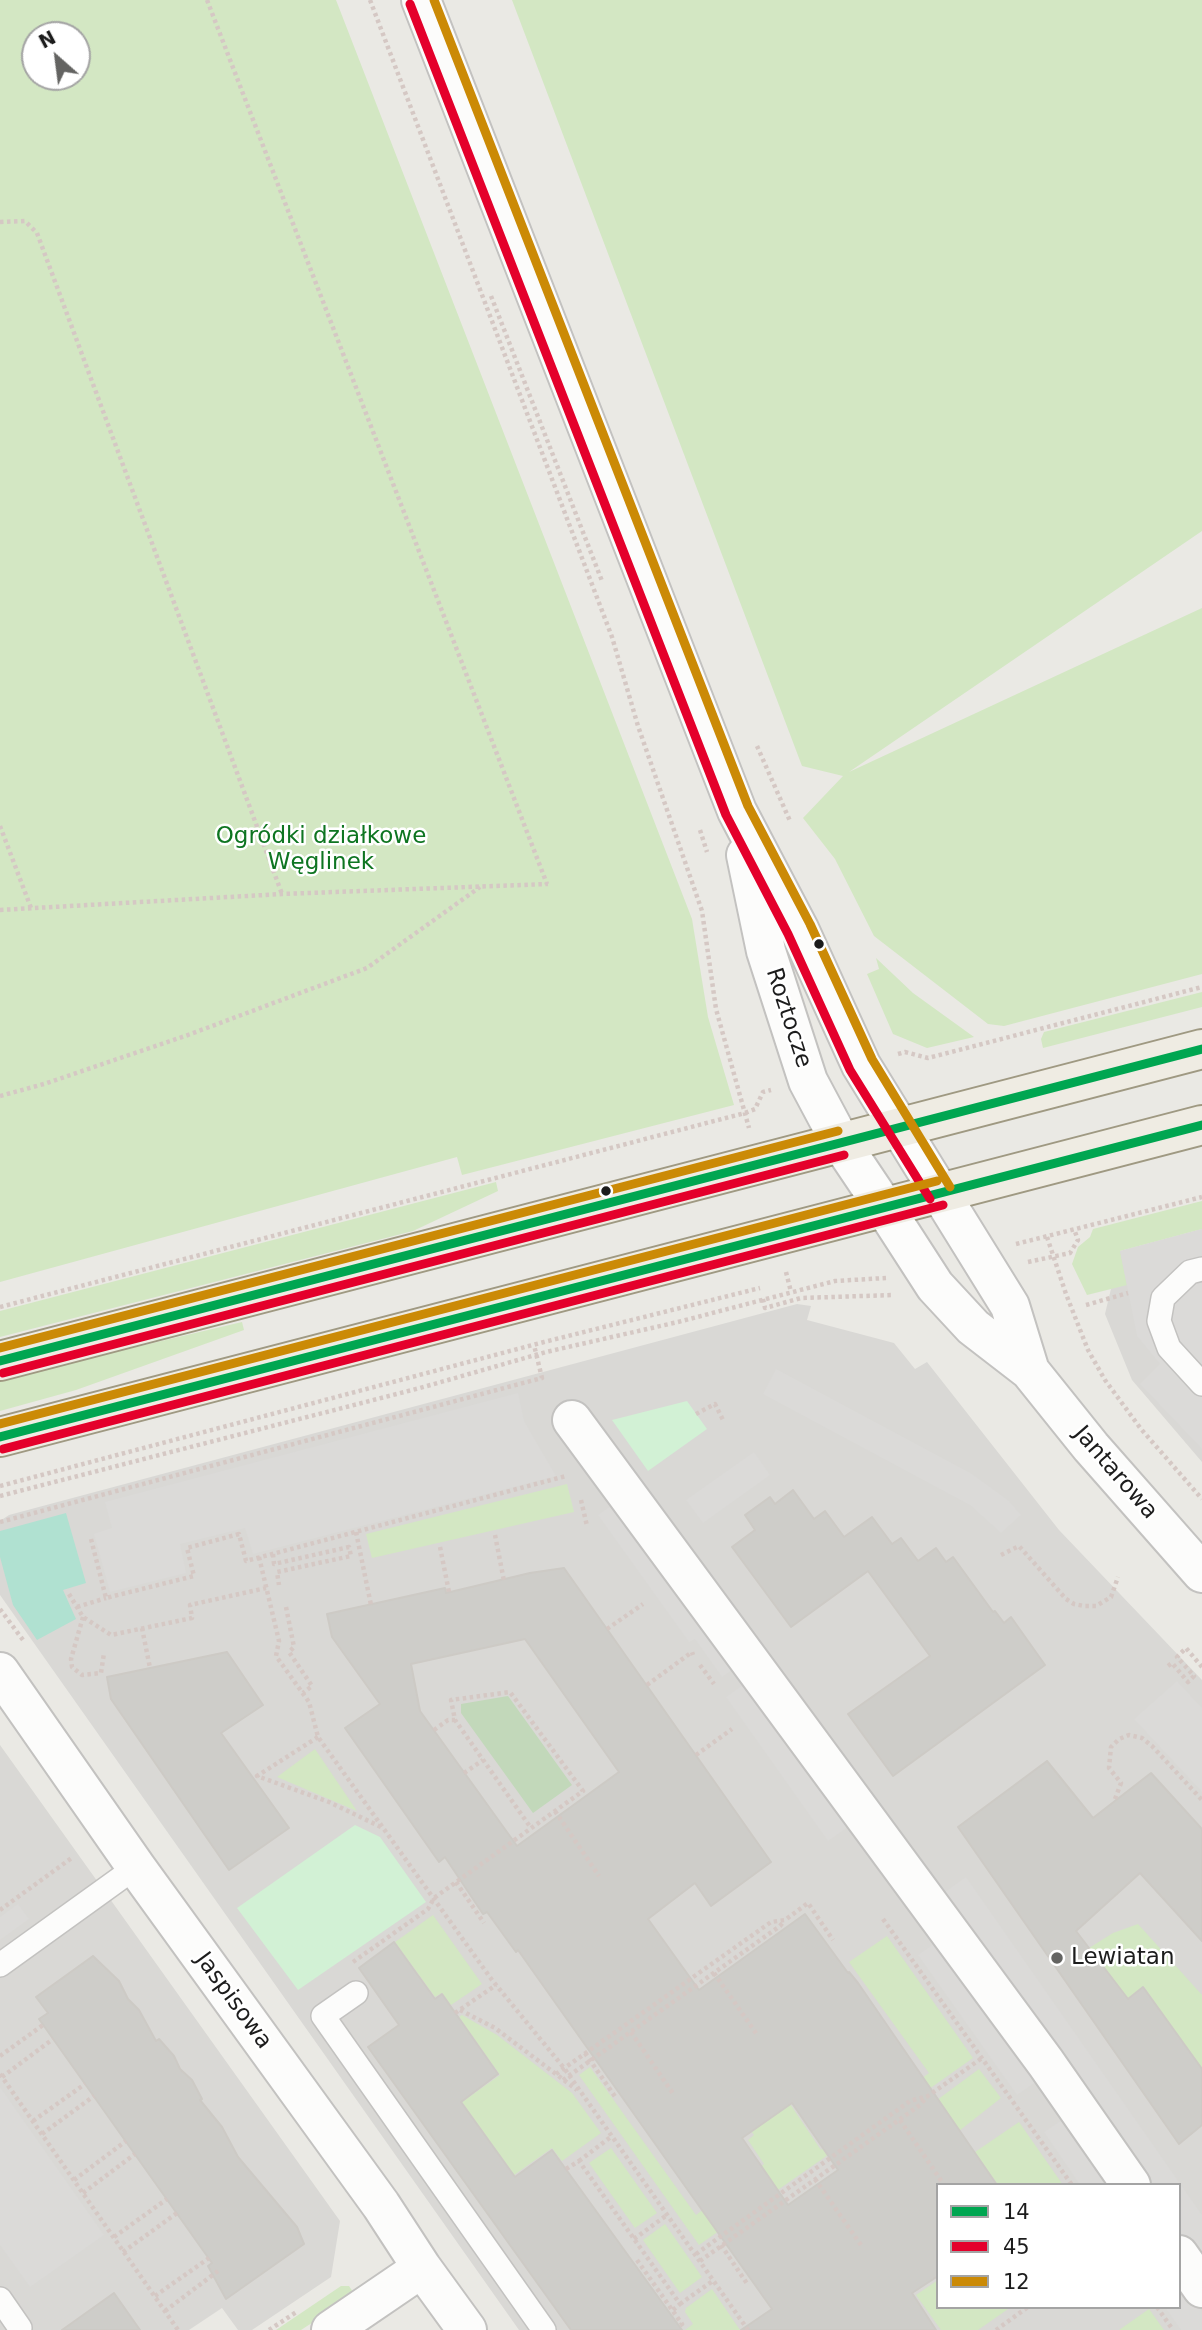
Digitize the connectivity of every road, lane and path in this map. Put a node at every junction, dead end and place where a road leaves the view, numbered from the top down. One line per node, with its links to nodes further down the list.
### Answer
1 (207, 0): 13 (path)
2 (370, 0): 26 (path)
3 (421, 0): 8 (street, Roztocze)
4 (0, 222): 14 (path)
5 (486, 283): 6 (path)
6 (607, 592)
7 (755, 742): 9 (path)
8 (737, 811): 21 (street, Roztocze); 23 (street, Roztocze)
9 (791, 824)
10 (0, 826): 15 (path)
11 (699, 826): 12 (path)
12 (707, 852)
13 (480, 886): 14 (path); 25 (path)
14 (282, 894): 15 (path)
15 (31, 908): 16 (path)
16 (0, 910)
17 (1202, 987): 20 (path)
18 (897, 1046): 20 (path)
19 (1202, 1049): 28 (main road)
20 (905, 1052): 21 (path)
21 (861, 1065): 28 (street, Roztocze)
22 (767, 1081): 24 (path)
23 (808, 1081): 24 (path); 29 (street, Roztocze)
24 (763, 1092): 26 (path)
25 (0, 1096)
26 (745, 1113): 30 (path); 43 (path)
27 (1202, 1125): 31 (main road)
28 (898, 1128): 29 (main road); 31 (street, Roztocze)
29 (841, 1143): 30 (main road); 33 (street, Roztocze)
30 (758, 1165): 46 (main road)
31 (940, 1193): 33 (main road); 36 (street, Jantarowa)
32 (1202, 1197): 35 (path)
33 (884, 1208): 34 (main road); 37 (street, Jantarowa)
34 (776, 1235): 40 (path); 52 (main road)
35 (1047, 1237): 36 (path); 56 (path)
36 (978, 1253): 47 (street, Jantarowa)
37 (923, 1268): 40 (path); 47 (street, Jantarowa)
38 (1202, 1269): 48 (lane)
39 (760, 1288): 44 (path)
40 (791, 1292): 45 (path)
41 (1128, 1293): 42 (path)
42 (1086, 1305)
43 (0, 1307)
44 (534, 1345): 45 (path); 54 (path)
45 (536, 1355): 55 (path); 58 (path)
46 (0, 1361)
47 (1030, 1371): 67 (street, Jantarowa)
48 (1202, 1384)
49 (696, 1414): 51 (path)
50 (572, 1420): 148 (street)
51 (723, 1420)
52 (0, 1437)
53 (574, 1474): 60 (path)
54 (0, 1486)
55 (0, 1496)
56 (1202, 1499)
57 (584, 1515): 59 (path)
58 (0, 1522)
59 (587, 1526)
60 (356, 1532): 64 (path); 76 (path)
61 (495, 1535): 69 (path)
62 (90, 1539): 74 (path)
63 (440, 1547): 72 (path)
64 (273, 1554): 66 (path); 70 (path)
65 (1001, 1555): 68 (path)
66 (259, 1557): 71 (path); 74 (path)
67 (1202, 1573)
68 (1118, 1577)
69 (504, 1581)
70 (279, 1585)
71 (266, 1588): 80 (path); 89 (path)
72 (449, 1592)
73 (69, 1594): 77 (path)
74 (106, 1598): 77 (path)
75 (643, 1604): 81 (path)
76 (371, 1605)
77 (77, 1607): 79 (path)
78 (286, 1607): 89 (path)
79 (83, 1617): 80 (path); 83 (path)
80 (142, 1628): 86 (path)
81 (607, 1629)
82 (692, 1652): 88 (path)
83 (104, 1654)
84 (1168, 1666): 85 (path)
85 (1202, 1667)
86 (150, 1668)
87 (0, 1672): 103 (street, Jaspisowa)
88 (646, 1685)
89 (303, 1693): 93 (path)
90 (455, 1720): 92 (path); 95 (path); 99 (path)
91 (732, 1729): 94 (path)
92 (434, 1730)
93 (318, 1737): 100 (path); 100 (path)
94 (696, 1755)
95 (483, 1760): 96 (path); 101 (path)
96 (464, 1773)
97 (1115, 1799): 98 (path)
98 (1202, 1800)
99 (555, 1811): 101 (path); 104 (path)
100 (384, 1828): 106 (path)
101 (531, 1828): 105 (path)
102 (73, 1857): 107 (path)
103 (136, 1867): 113 (lane); 163 (street, Jaspisowa)
104 (599, 1876)
105 (456, 1882): 106 (path); 110 (path)
106 (434, 1898): 112 (path); 115 (path)
107 (0, 1910)
108 (883, 1919): 123 (path)
109 (785, 1920): 111 (path); 114 (path); 121 (path)
110 (484, 1923)
111 (833, 1940)
112 (352, 1962)
113 (0, 1965)
114 (714, 1973): 118 (path); 119 (path)
115 (496, 1985): 125 (path); 126 (path)
116 (356, 1993): 181 (lane)
117 (43, 2025): 122 (path)
118 (631, 2032): 124 (path); 132 (path)
119 (758, 2036)
120 (53, 2039): 127 (path)
121 (585, 2053): 124 (path); 125 (path)
122 (0, 2056)
123 (982, 2058): 134 (path); 147 (path)
124 (590, 2061): 128 (path); 135 (path)
125 (564, 2068): 126 (path); 128 (path)
126 (556, 2074): 129 (path)
127 (1, 2076): 137 (path)
128 (569, 2076): 129 (path); 131 (path)
129 (564, 2080): 131 (path)
130 (85, 2084): 137 (path)
131 (582, 2094): 139 (path)
132 (674, 2095)
133 (94, 2096): 138 (path)
134 (928, 2096): 136 (path); 158 (path)
135 (617, 2098)
136 (900, 2120): 144 (path); 146 (path)
137 (33, 2121): 138 (path)
138 (42, 2134): 145 (path)
139 (612, 2136): 142 (path); 152 (path)
140 (126, 2141): 145 (path)
141 (135, 2154): 149 (path)
142 (579, 2161): 143 (path); 154 (path)
143 (566, 2169)
144 (816, 2179): 155 (path); 156 (path)
145 (74, 2180): 149 (path)
146 (943, 2183)
147 (1071, 2183)
148 (1130, 2183)
149 (83, 2193): 153 (path)
150 (167, 2199): 153 (path)
151 (177, 2213): 157 (path)
152 (667, 2215): 154 (path); 158 (path)
153 (114, 2238): 157 (path)
154 (634, 2239): 170 (path)
155 (721, 2245): 162 (path); 166 (path)
156 (863, 2248)
157 (123, 2252): 168 (path)
158 (696, 2254): 162 (path)
159 (209, 2258): 168 (path)
160 (1181, 2258): 167 (street)
161 (637, 2260): 173 (path)
162 (700, 2260): 165 (path)
163 (422, 2268): 175 (street); 180 (street, Jaspisowa)
164 (218, 2271): 174 (path)
165 (714, 2280): 170 (path); 182 (path)
166 (748, 2284)
167 (1202, 2288)
168 (155, 2297): 174 (path)
169 (0, 2299): 177 (lane)
170 (680, 2304): 173 (path)
171 (1025, 2309): 183 (path)
172 (1158, 2309): 184 (path)
173 (673, 2310): 176 (path)
174 (165, 2311): 178 (path)
175 (317, 2319): 179 (path)
176 (680, 2326)
177 (20, 2328)
178 (178, 2330)
179 (269, 2330)
180 (467, 2330)
181 (544, 2330)
182 (748, 2330)
183 (996, 2330)
184 (1173, 2330)

